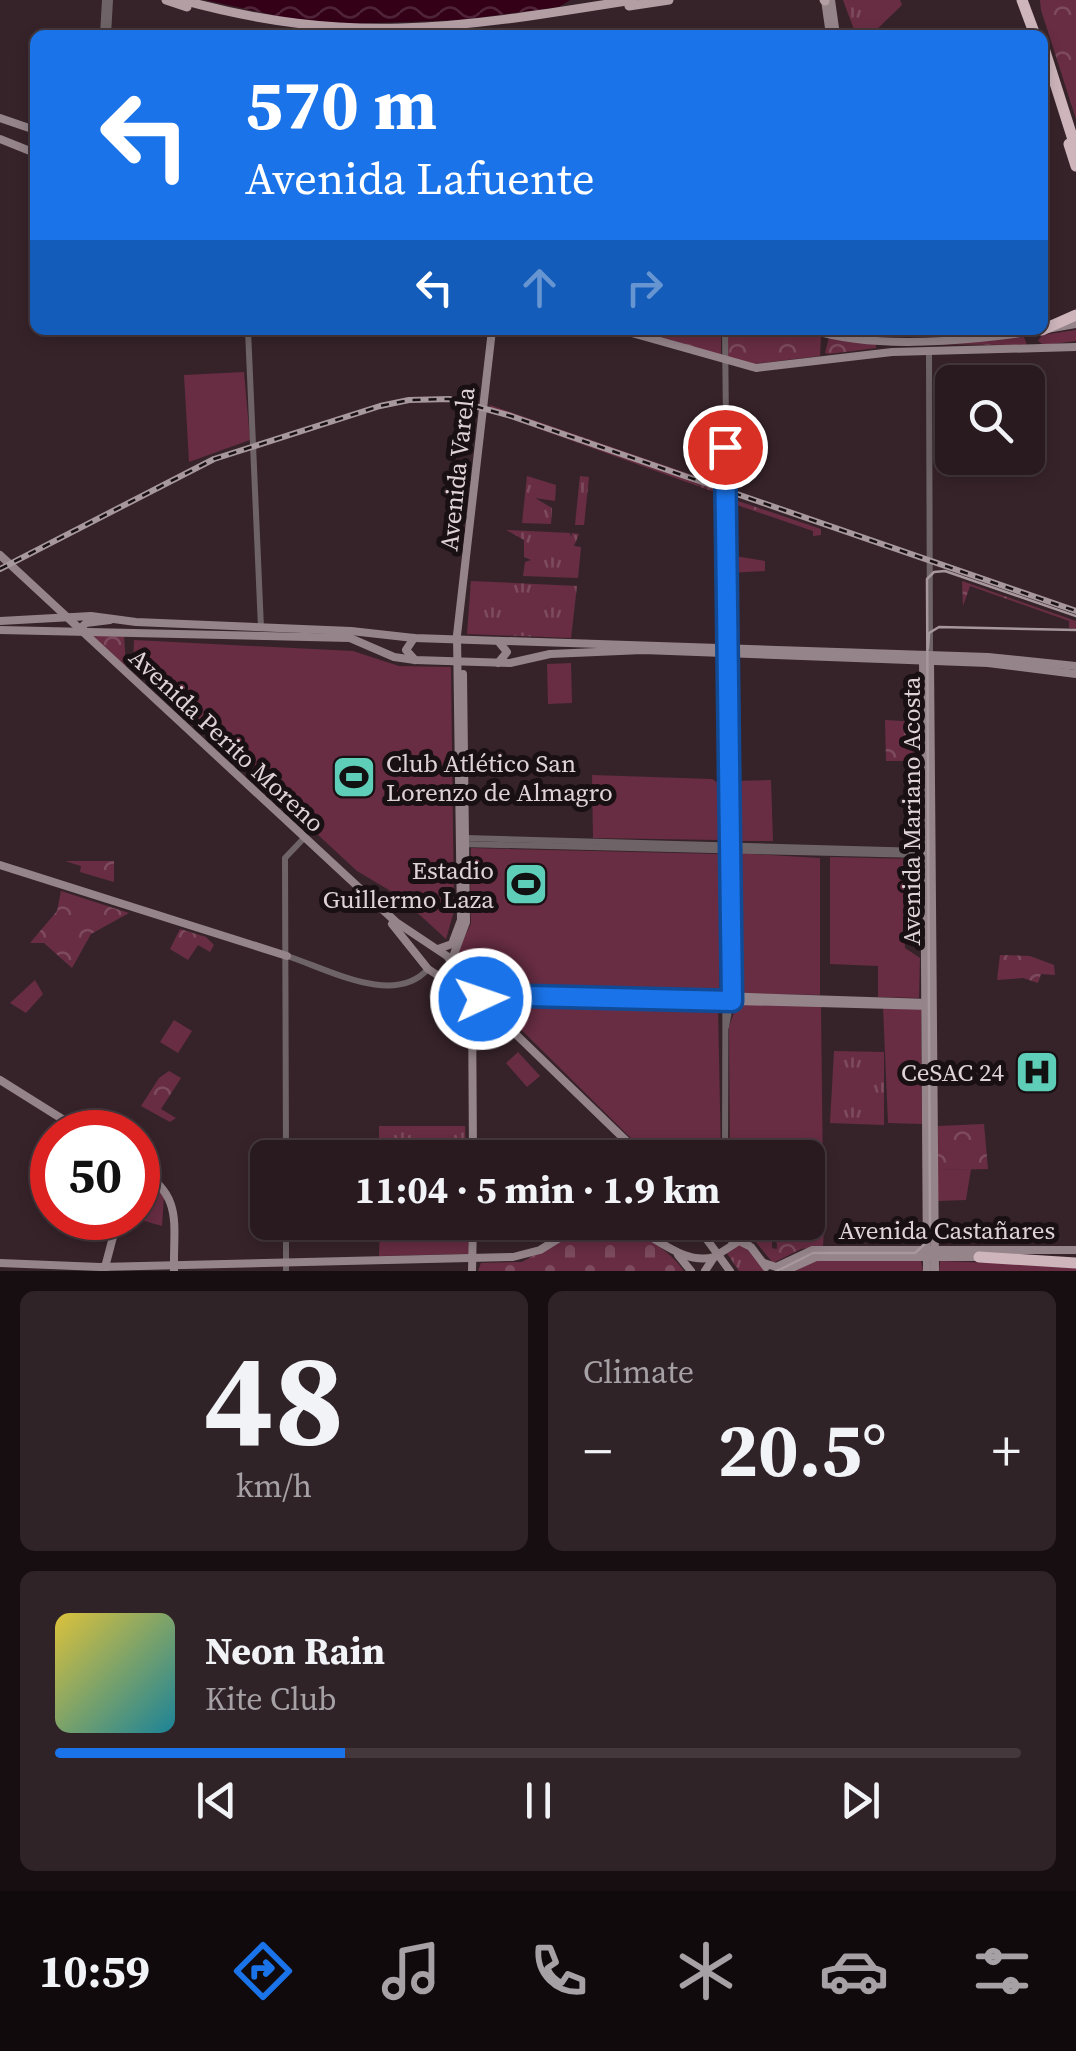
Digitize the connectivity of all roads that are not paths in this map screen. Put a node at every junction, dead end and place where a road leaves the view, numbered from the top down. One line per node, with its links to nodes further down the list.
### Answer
1 (108, 0): 10 (street)
2 (166, 0): 11 (main road)
3 (182, 0): 12 (main road)
4 (633, 0): 9 (main road)
5 (669, 0): 9 (main road)
6 (826, 0): 15 (main road)
7 (1022, 0): 16 (highway)
8 (1032, 0): 17 (highway)
9 (530, 19): 13 (main road); 14 (main road)
10 (105, 30)
11 (298, 30)
12 (316, 30)
13 (413, 30)
14 (463, 30)
15 (832, 30)
16 (1036, 30)
17 (1038, 30)
18 (1048, 64): 23 (highway)
19 (1048, 78): 25 (highway)
20 (0, 118): 21 (main road)
21 (30, 128)
22 (0, 139): 24 (main road)
23 (1076, 150)
24 (30, 151)
25 (1076, 166)
26 (1076, 314): 28 (highway)
27 (1076, 326): 29 (main road); 30 (main road)
28 (1048, 327)
29 (1048, 329)
30 (1048, 334)
31 (248, 335): 52 (street)
32 (491, 335): 55 (main road, Avenida Varela)
33 (637, 335): 45 (main road)
34 (725, 335): 45 (street)
35 (848, 335): 40 (main road)
36 (880, 335): 40 (main road)
37 (1000, 335): 40 (main road)
38 (1025, 335): 42 (main road)
39 (1044, 335): 43 (main road)
40 (882, 340)
41 (1076, 348): 43 (main road)
42 (1026, 350): 43 (main road); 44 (main road)
43 (1048, 350)
44 (929, 351): 45 (main road); 58 (street, Avenida Mariano Acosta)
45 (725, 362): 57 (street)
46 (0, 558): 47 (main road, Avenida Perito Moreno)
47 (64, 619): 48 (main road); 49 (main road); 51 (main road); 53 (main road, Avenida Perito Moreno)
48 (114, 619): 52 (main road); 53 (main road)
49 (0, 621)
50 (0, 630): 51 (main road)
51 (37, 630): 53 (main road)
52 (261, 631): 53 (main road); 54 (main road); 59 (main road)
53 (77, 632): 65 (main road, Avenida Perito Moreno)
54 (414, 638): 55 (main road); 59 (main road)
55 (460, 639): 56 (main road); 60 (main road, Avenida Varela)
56 (497, 641): 57 (main road); 62 (main road)
57 (726, 650): 58 (main road); 62 (main road); 67 (street)
58 (926, 658): 61 (main road); 64 (main road); 68 (main road, Avenida Mariano Acosta)
59 (415, 660): 60 (main road)
60 (460, 662): 62 (main road); 66 (main road, Avenida Varela)
61 (1053, 662): 63 (main road); 64 (main road)
62 (498, 663)
63 (1073, 668): 64 (main road)
64 (1044, 670)
65 (304, 839): 70 (main road, Avenida Perito Moreno); 71 (street); 72 (main road, Avenida Perito Moreno)
66 (462, 841): 67 (street); 70 (main road, Avenida Varela); 73 (main road, Avenida Varela)
67 (727, 848): 68 (street); 78 (street)
68 (926, 853): 79 (main road, Avenida Mariano Acosta)
69 (0, 866): 71 (main road)
70 (436, 948): 72 (main road, Avenida Varela); 73 (main road, Avenida Perito Moreno)
71 (286, 956): 74 (street); 84 (street)
72 (421, 961): 74 (main road, Avenida Perito Moreno)
73 (451, 963): 74 (main road); 75 (main road)
74 (432, 972): 77 (main road)
75 (464, 980): 76 (main road); 77 (main road)
76 (532, 993): 77 (main road); 78 (main road)
77 (478, 997): 80 (main road); 81 (main road); 87 (main road)
78 (728, 998): 79 (main road); 88 (street)
79 (927, 1004): 103 (main road, Avenida Mariano Acosta)
80 (497, 1020): 81 (main road); 86 (main road)
81 (473, 1028): 85 (main road)
82 (0, 1080): 83 (main road)
83 (48, 1110)
84 (286, 1140)
85 (473, 1140)
86 (622, 1140)
87 (623, 1140)
88 (725, 1140)
89 (160, 1186): 112 (main road)
90 (112, 1240): 113 (main road)
91 (286, 1240): 110 (street)
92 (472, 1240): 107 (main road)
93 (554, 1240): 107 (main road)
94 (660, 1240): 100 (main road)
95 (708, 1240): 102 (main road)
96 (731, 1240): 98 (street)
97 (746, 1240): 99 (street)
98 (731, 1243): 99 (main road); 102 (main road)
99 (751, 1247): 111 (main road)
100 (671, 1248): 102 (main road); 115 (main road)
101 (1076, 1250): 105 (main road, Avenida Castañares)
102 (717, 1254): 116 (main road); 117 (main road)
103 (931, 1254): 104 (main road, Avenida Castañares); 111 (main road, Avenida Castañares); 118 (main road, Avenida Castañares); 119 (main road, Avenida Mariano Acosta)
104 (958, 1254): 105 (main road, Avenida Castañares); 106 (main road, Avenida Castañares)
105 (1056, 1254): 106 (main road, Avenida Castañares); 108 (main road, Avenida Castañares)
106 (979, 1257): 108 (highway)
107 (472, 1258): 110 (main road); 114 (main road)
108 (1076, 1261)
109 (0, 1263): 113 (main road)
110 (286, 1267): 112 (main road)
111 (765, 1267)
112 (174, 1268): 113 (main road)
113 (104, 1269)
114 (472, 1271)
115 (691, 1271)
116 (705, 1271)
117 (733, 1271)
118 (785, 1271)
119 (931, 1271)

